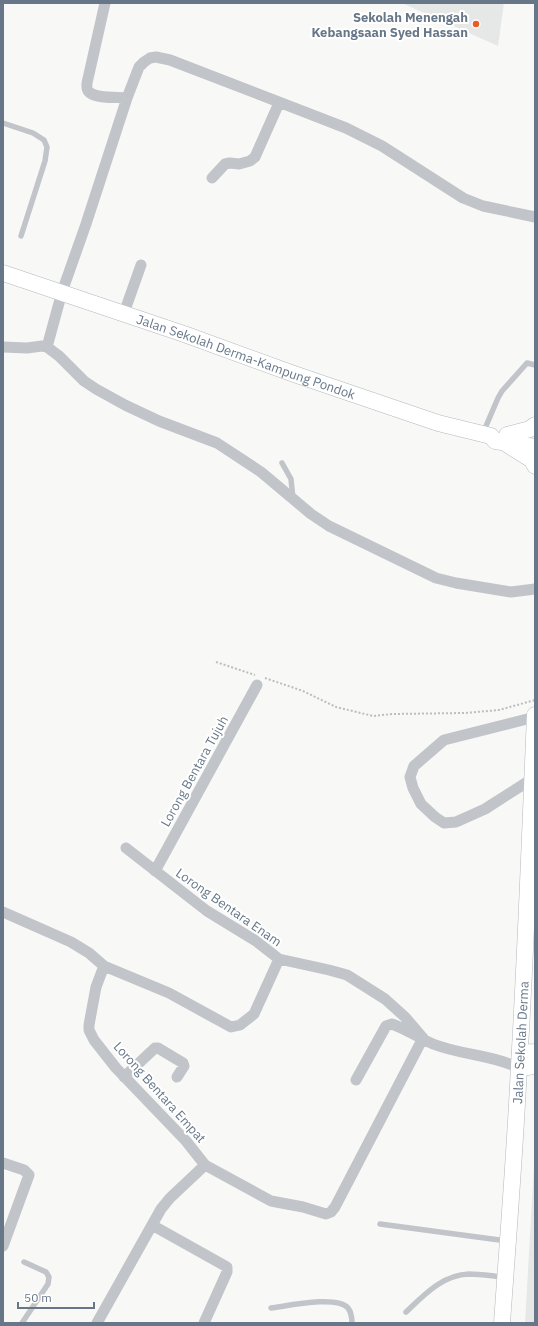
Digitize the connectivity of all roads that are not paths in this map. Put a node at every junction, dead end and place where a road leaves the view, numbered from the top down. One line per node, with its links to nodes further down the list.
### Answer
1 (105, 3): 2 (street)
2 (127, 98): 3 (street); 10 (street)
3 (279, 103): 5 (street); 6 (street)
4 (3, 123): 7 (lane)
5 (212, 178)
6 (535, 217)
7 (21, 236)
8 (142, 265): 11 (street)
9 (3, 273): 10 (street, Jalan Sekolah Derma-Kampung Pondok)
10 (62, 292): 11 (street, Jalan Sekolah Derma-Kampung Pondok); 13 (street)
11 (124, 313): 16 (street, Jalan Sekolah Derma-Kampung Pondok)
12 (3, 347): 13 (street)
13 (47, 348): 21 (street)
14 (535, 365): 16 (lane)
15 (535, 425): 16 (street)
16 (496, 437): 17 (street, Jalan Sekolah Derma-Kampung Pondok); 18 (street, Jalan Sekolah Derma-Kampung Pondok); 20 (street)
17 (535, 438)
18 (535, 447)
19 (282, 463): 21 (lane)
20 (535, 466)
21 (293, 499): 22 (street)
22 (535, 589)
23 (257, 685): 27 (street, Lorong Bentara Tujuh)
24 (535, 716): 25 (street, Jalan Sekolah Derma); 25 (street)
25 (532, 779): 29 (street, Jalan Sekolah Derma)
26 (126, 848): 27 (street, Lorong Bentara Enam)
27 (155, 871): 30 (street, Lorong Bentara Enam)
28 (3, 912): 31 (street)
29 (531, 912): 33 (street, Jalan Sekolah Derma)
30 (279, 959): 31 (street); 32 (street)
31 (104, 966): 34 (street, Lorong Bentara Empat)
32 (423, 1038): 33 (street); 36 (street); 38 (street, Lorong Bentara Empat)
33 (523, 1060): 41 (street, Jalan Sekolah Derma)
34 (124, 1077): 35 (street); 38 (street, Lorong Bentara Empat)
35 (177, 1077)
36 (356, 1080)
37 (3, 1163): 42 (street)
38 (205, 1165): 40 (street)
39 (380, 1224): 41 (lane)
40 (152, 1225): 48 (street); 49 (street)
41 (507, 1241): 44 (street, Jalan Sekolah Derma)
42 (3, 1246)
43 (24, 1262): 47 (lane)
44 (506, 1277): 46 (lane); 51 (street, Jalan Sekolah Derma)
45 (271, 1308): 50 (lane)
46 (406, 1312)
47 (22, 1323)
48 (97, 1323)
49 (204, 1323)
50 (352, 1323)
51 (502, 1323)

